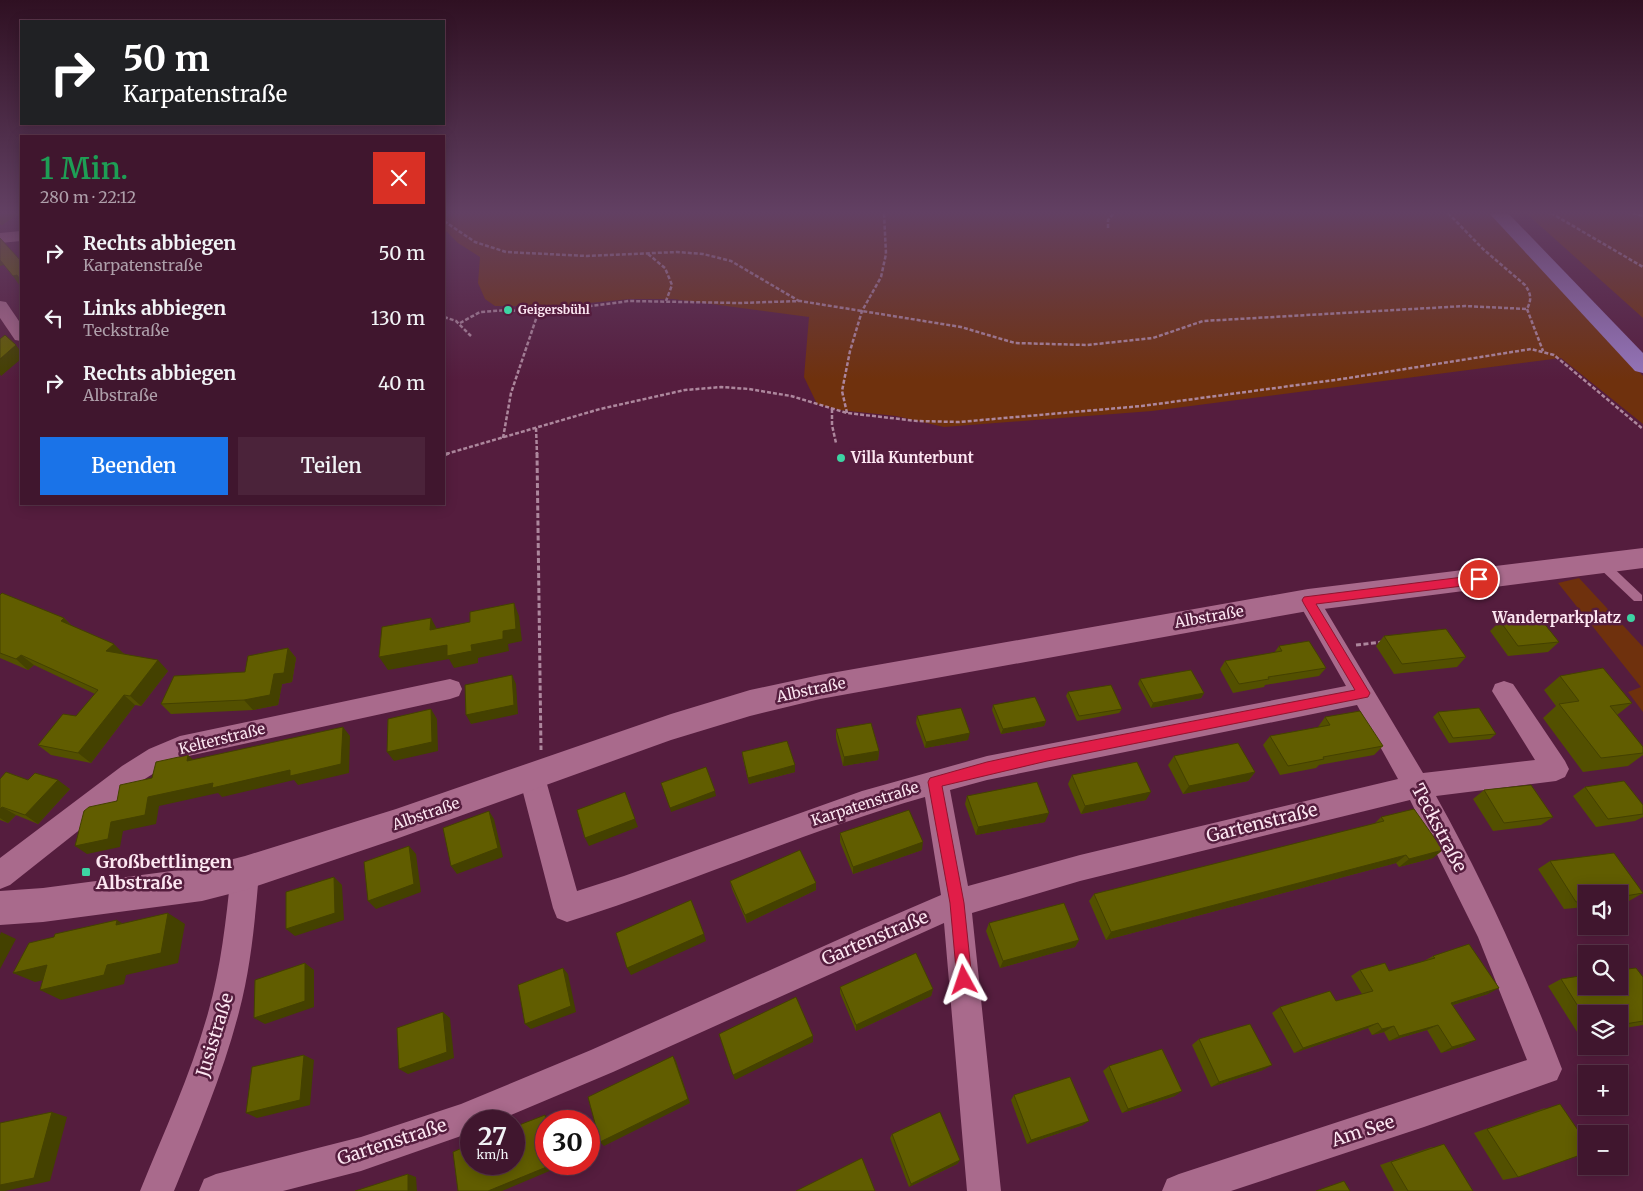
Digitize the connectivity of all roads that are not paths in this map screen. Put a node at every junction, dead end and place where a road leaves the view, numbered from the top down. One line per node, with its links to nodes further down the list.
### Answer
1 (1551, 269): 4 (main road)
2 (0, 306): 3 (street)
3 (15, 337)
4 (1643, 366)
5 (1643, 558): 6 (street, Albstraße)
6 (1601, 563): 7 (lane); 8 (street, Albstraße)
7 (1638, 598)
8 (1308, 600): 11 (street, Teckstraße); 12 (street, Albstraße)
9 (450, 688): 16 (street, Kelterstraße)
10 (1504, 691): 14 (street, Gartenstraße)
11 (1363, 693): 13 (street, Karpatenstraße); 14 (street, Teckstraße)
12 (539, 775): 13 (street, Karpatenstraße); 15 (street, Albstraße)
13 (935, 782): 17 (street)
14 (1417, 786): 17 (street, Gartenstraße); 19 (street, Teckstraße)
15 (245, 873): 18 (street, Albstraße); 20 (street, Jusistraße)
16 (0, 875)
17 (957, 903): 21 (street, Gartenstraße); 22 (street)
18 (0, 908)
19 (1546, 1068): 23 (street, Am See)
20 (158, 1191)
21 (216, 1191)
22 (984, 1191)
23 (1179, 1191)

